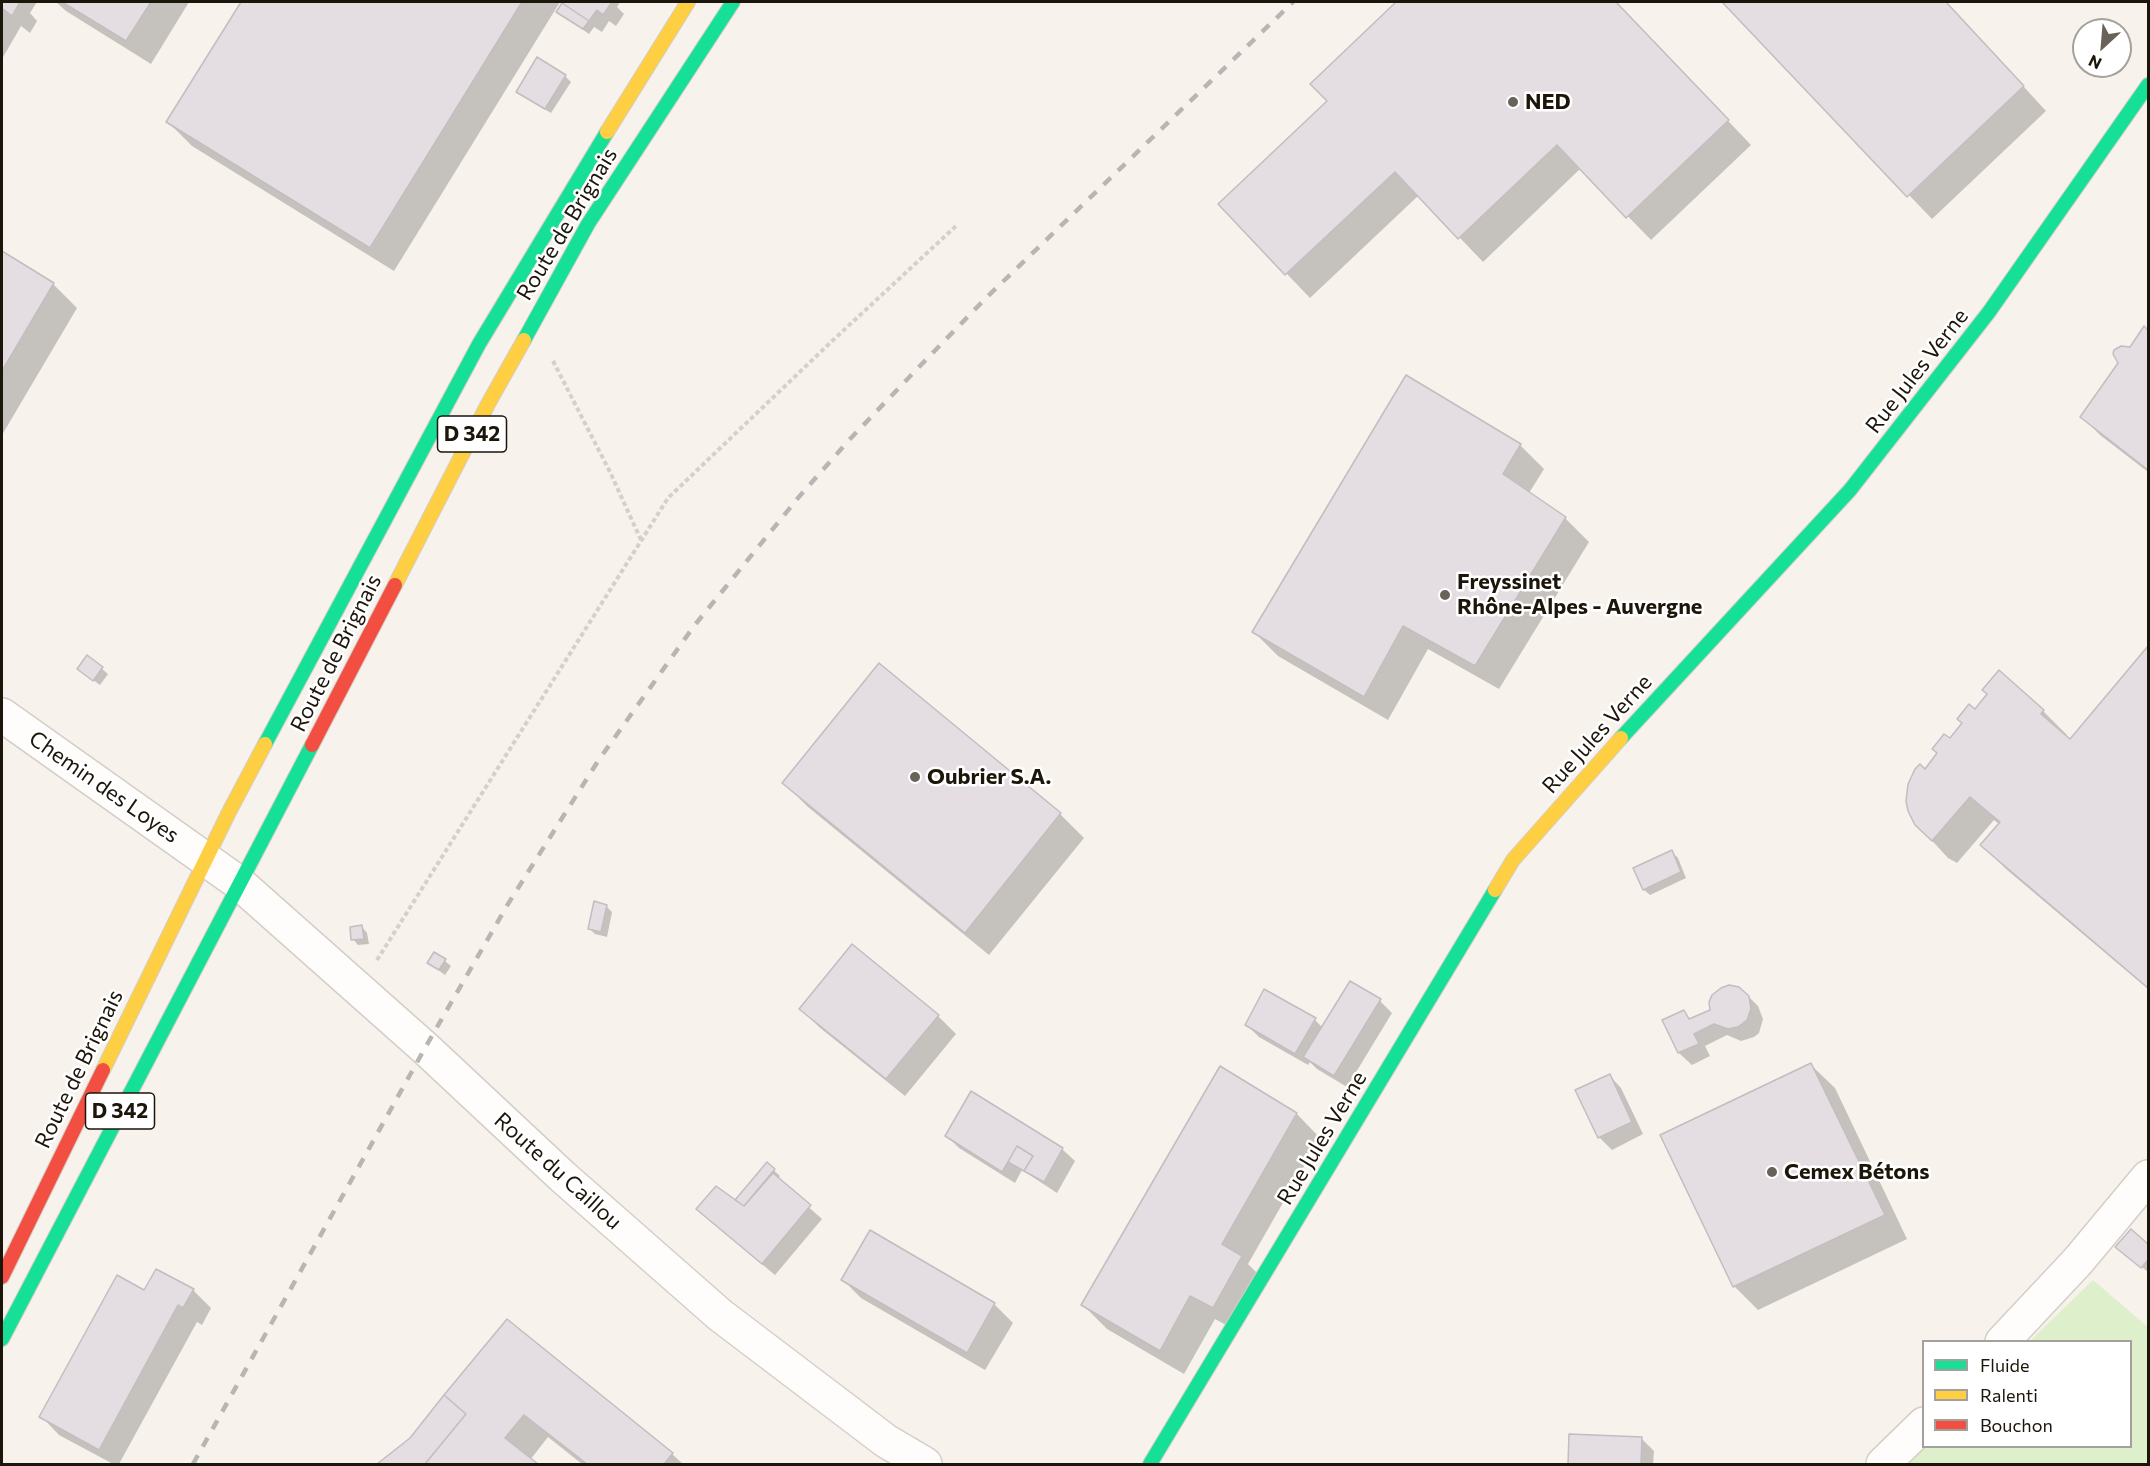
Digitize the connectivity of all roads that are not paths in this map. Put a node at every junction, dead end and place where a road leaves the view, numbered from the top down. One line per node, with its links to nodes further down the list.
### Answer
1 (688, 2): 5 (main road, Route de Brignais / D 342)
2 (733, 2): 6 (main road, Route de Brignais / D 342)
3 (2148, 85): 13 (main road, Rue Jules Verne)
4 (2, 715): 5 (street, Chemin des Loyes)
5 (206, 859): 6 (street, Route du Caillou); 8 (main road, Route de Brignais / D 342)
6 (239, 883): 9 (main road, Route de Brignais / D 342); 12 (street, Route du Caillou)
7 (2148, 1178): 10 (street)
8 (2, 1277)
9 (2, 1339)
10 (2003, 1340)
11 (1922, 1425): 14 (street)
12 (925, 1464)
13 (1150, 1464)
14 (1883, 1464)

